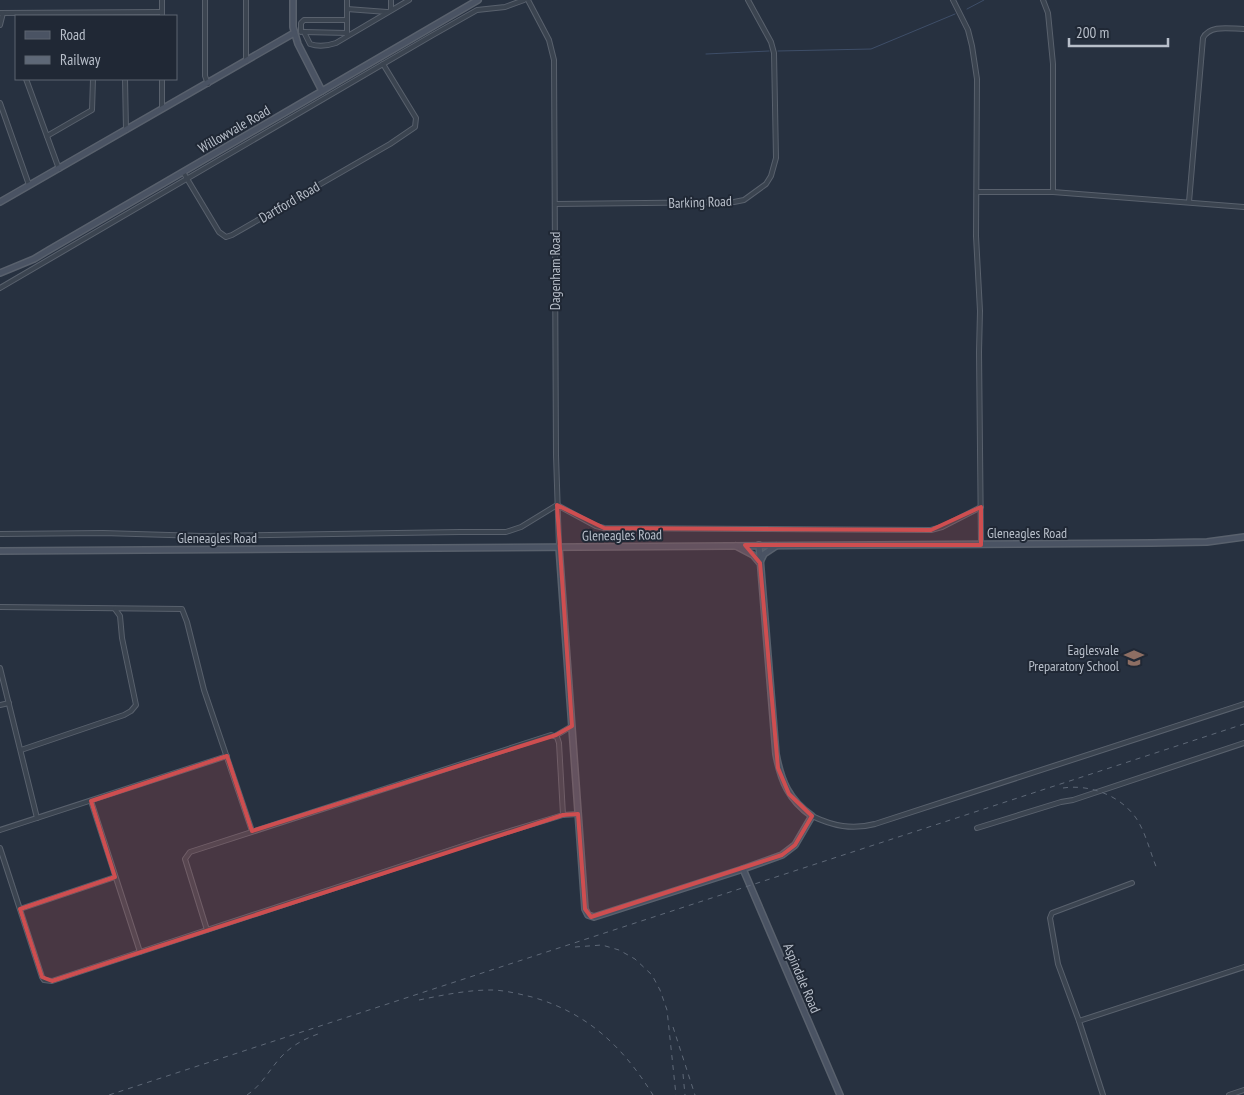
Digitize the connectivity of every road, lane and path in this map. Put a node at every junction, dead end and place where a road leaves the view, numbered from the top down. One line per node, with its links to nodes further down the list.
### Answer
1 (162, 0): 20 (street)
2 (205, 0): 33 (street)
3 (246, 0): 27 (street)
4 (292, 0): 25 (street)
5 (347, 0): 14 (street)
6 (391, 0): 15 (street)
7 (409, 0): 15 (street)
8 (478, 0): 34 (street, Willowvale Road)
9 (524, 0): 28 (street)
10 (528, 0): 47 (street, Dagenham Road)
11 (748, 0): 47 (street, Barking Road)
12 (953, 0): 43 (street)
13 (1043, 0): 44 (street)
14 (347, 9): 15 (street); 21 (street)
15 (390, 11): 26 (street)
16 (2, 13): 17 (street); 22 (street)
17 (38, 14): 18 (street)
18 (92, 14): 19 (street)
19 (125, 14): 20 (street)
20 (162, 14)
21 (347, 20): 24 (street); 26 (street)
22 (0, 25)
23 (1244, 30): 46 (street)
24 (303, 32): 25 (street); 26 (street); 26 (street)
25 (294, 33): 27 (street); 34 (street)
26 (347, 34)
27 (246, 60): 33 (street)
28 (382, 64): 41 (street); 41 (street, Dartford Road)
29 (26, 80): 38 (street)
30 (93, 80): 38 (street)
31 (125, 80): 37 (street)
32 (162, 80): 36 (street)
33 (208, 84): 36 (street)
34 (322, 91): 40 (street, Willowvale Road)
35 (0, 103): 42 (street)
36 (162, 109): 37 (street)
37 (126, 130): 39 (street)
38 (46, 136): 39 (street)
39 (59, 169): 42 (street)
40 (183, 172): 41 (street, Dartford Road); 49 (street, Willowvale Road)
41 (187, 178): 50 (street)
42 (29, 185): 45 (street)
43 (977, 192): 44 (street); 52 (street)
44 (1053, 192): 46 (street)
45 (0, 202)
46 (1189, 202): 48 (street)
47 (555, 204): 51 (street, Dagenham Road)
48 (1244, 207)
49 (0, 274)
50 (0, 288)
51 (557, 505): 52 (street); 53 (street); 59 (street, Dagenham Road)
52 (980, 506): 57 (street)
53 (0, 534)
54 (1244, 537): 57 (street, Gleneagles Road)
55 (759, 545): 56 (street, Gleneagles Road); 58 (street, Gleneagles Road); 61 (street)
56 (779, 545): 57 (street, Gleneagles Road); 61 (street)
57 (981, 545)
58 (735, 546): 59 (street, Gleneagles Road); 61 (street)
59 (559, 547): 60 (street, Gleneagles Road); 68 (street)
60 (0, 551)
61 (760, 563): 76 (street)
62 (0, 607): 63 (street)
63 (115, 609): 71 (street); 72 (street)
64 (0, 668): 65 (street)
65 (9, 703): 67 (street); 71 (street)
66 (1244, 704): 76 (street)
67 (0, 705)
68 (572, 726): 69 (street); 74 (street)
69 (555, 736): 75 (street); 80 (street)
70 (1244, 743): 78 (street)
71 (21, 750): 77 (street)
72 (227, 756): 73 (street); 80 (street)
73 (91, 801): 77 (street); 83 (street)
74 (578, 814): 75 (street); 82 (street)
75 (563, 815): 86 (street)
76 (812, 816): 82 (street)
77 (37, 818): 79 (street)
78 (977, 828)
79 (0, 830)
80 (252, 831): 86 (street)
81 (0, 848): 85 (street)
82 (743, 869): 91 (street, Aspindale Road)
83 (115, 877): 85 (street); 87 (street)
84 (1132, 883): 89 (street)
85 (20, 909): 87 (street)
86 (207, 930): 87 (street)
87 (140, 952)
88 (1244, 967): 89 (street)
89 (1080, 1021): 92 (street)
90 (1244, 1090): 93 (street)
91 (840, 1095)
92 (1103, 1095)
93 (1230, 1095)

